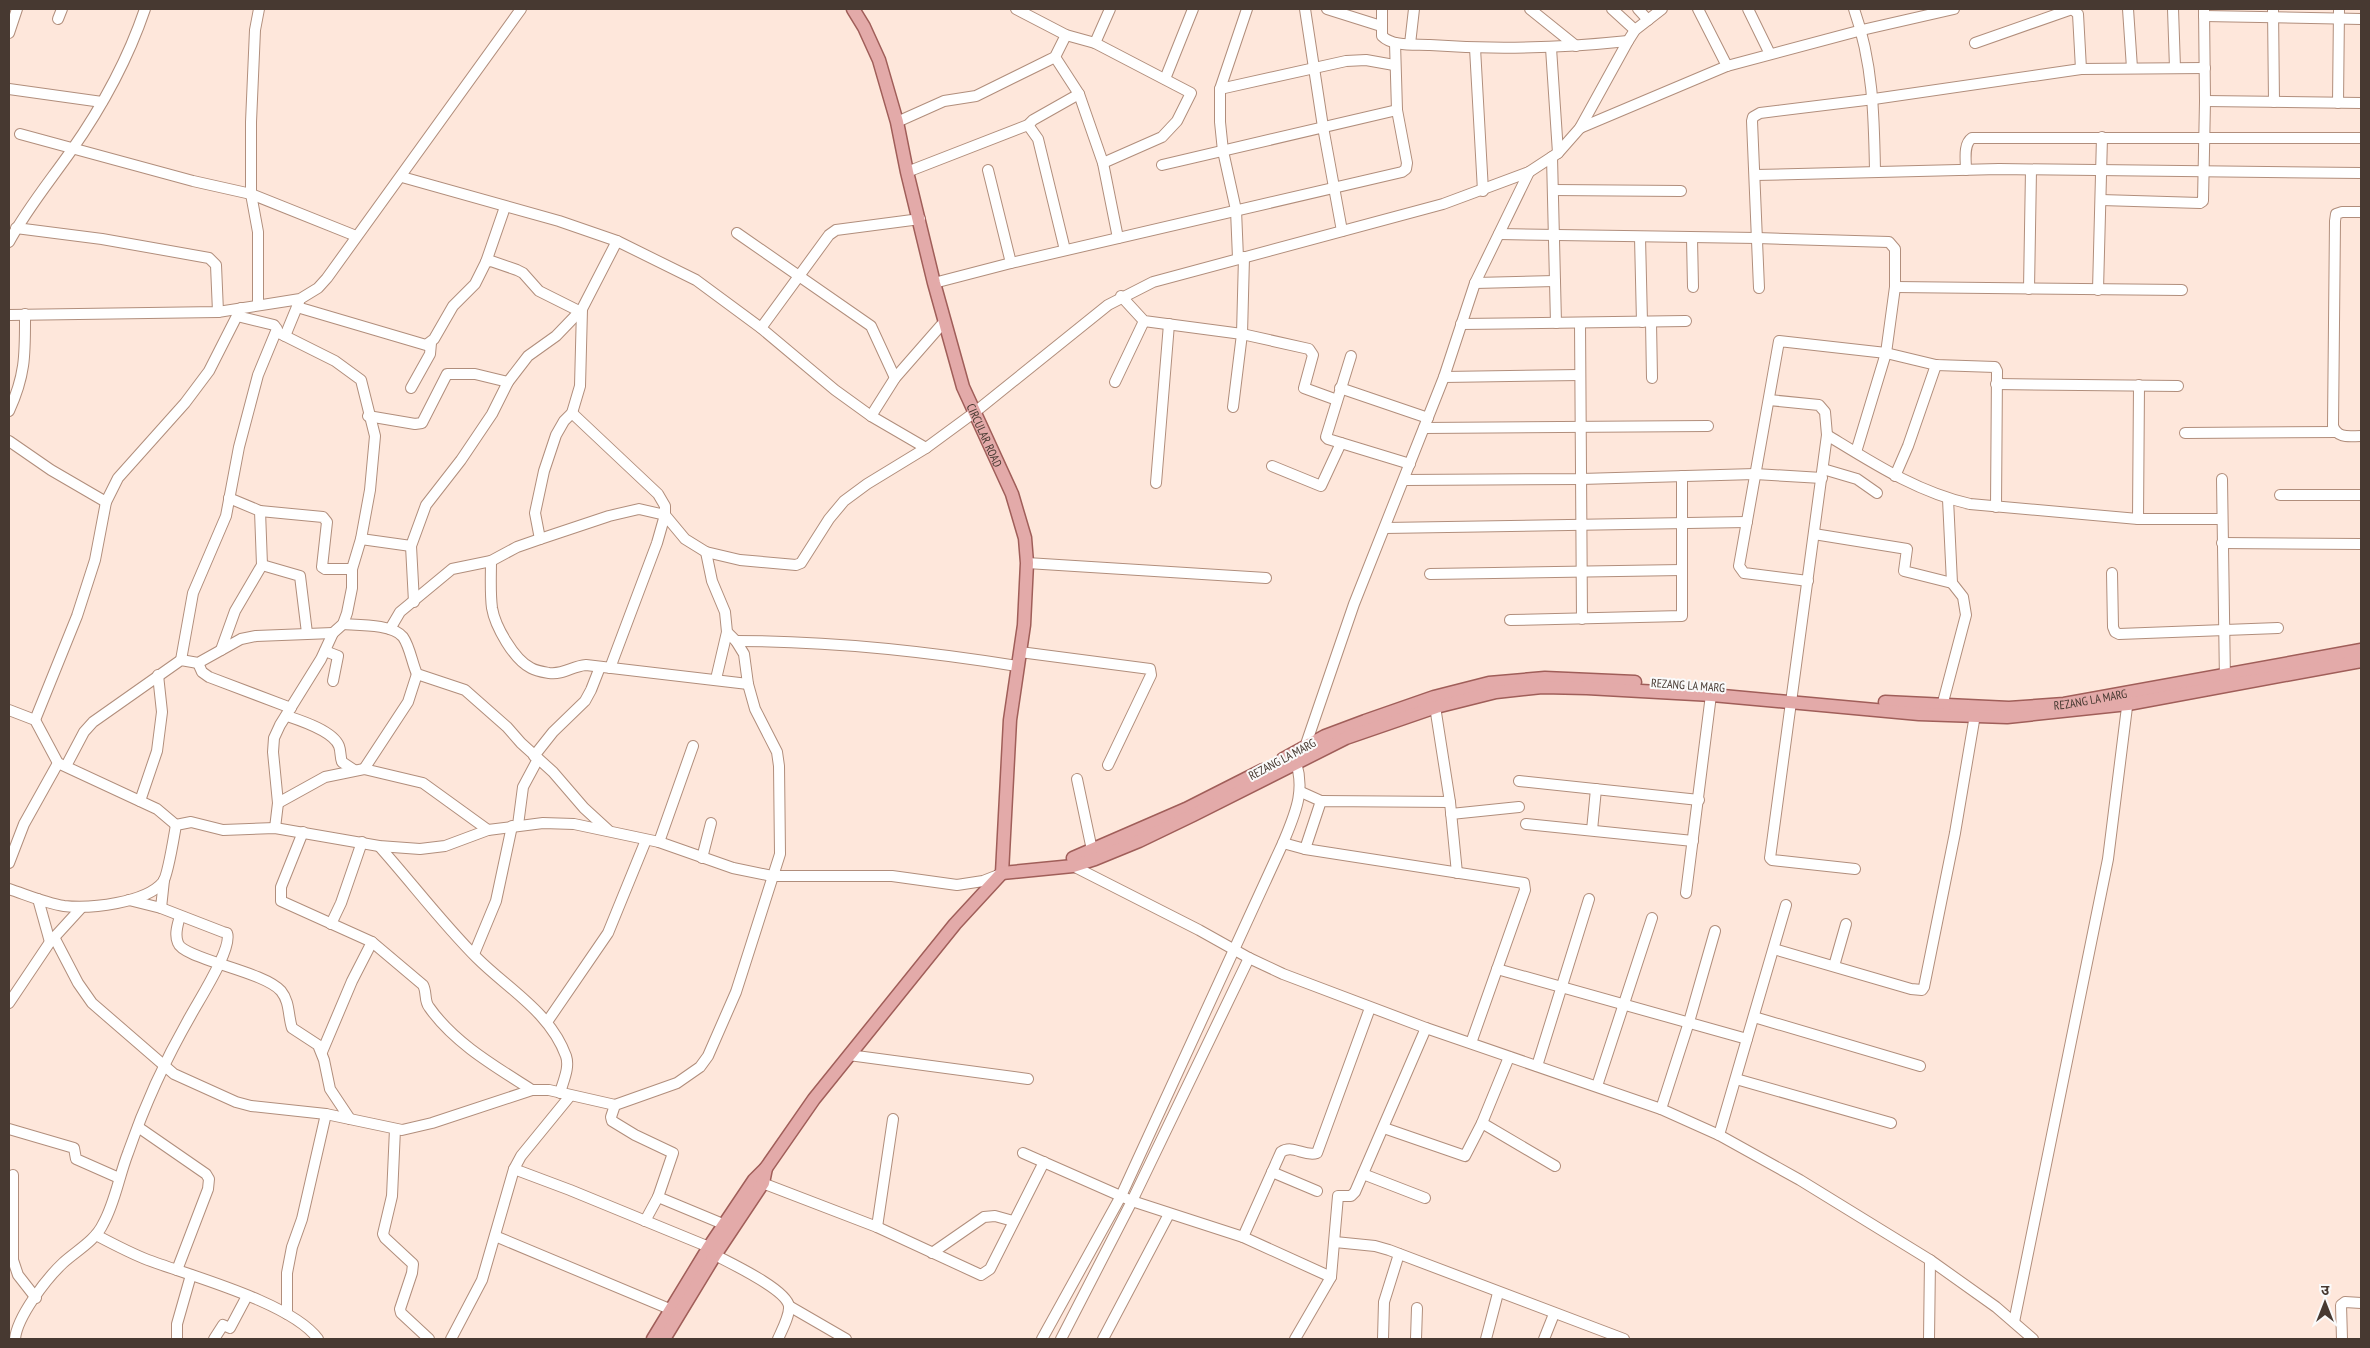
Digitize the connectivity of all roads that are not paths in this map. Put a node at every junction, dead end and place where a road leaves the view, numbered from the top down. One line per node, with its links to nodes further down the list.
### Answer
1 (17, 9): 35 (street)
2 (62, 9): 29 (street)
3 (145, 9): 60 (street)
4 (259, 9): 93 (street)
5 (521, 9): 88 (street)
6 (853, 9): 65 (main road, CIRCULAR ROAD)
7 (1016, 9): 36 (street)
8 (1110, 9): 38 (street)
9 (1193, 9): 54 (street)
10 (1247, 9): 56 (street)
11 (1305, 9): 49 (street)
12 (1327, 9): 32 (street)
13 (1382, 9): 32 (street)
14 (1414, 9): 41 (street)
15 (1530, 9): 42 (street)
16 (1612, 9): 33 (street)
17 (1638, 9): 31 (street)
18 (1662, 9): 31 (street)
19 (1698, 9): 48 (street)
20 (1748, 9): 45 (street)
21 (1854, 9): 34 (street)
22 (1954, 9): 34 (street)
23 (2072, 9): 40 (street); 53 (street)
24 (2128, 9): 50 (street)
25 (2173, 9): 51 (street)
26 (2204, 12): 27 (street); 52 (street)
27 (2273, 13): 28 (street); 61 (street)
28 (2339, 14): 30 (street); 62 (street)
29 (58, 19)
30 (2361, 19)
31 (1648, 20): 33 (street)
32 (1380, 26): 39 (street)
33 (1635, 30): 37 (street)
34 (1862, 30): 45 (street); 58 (street)
35 (9, 33)
36 (1066, 34): 38 (street); 46 (street)
37 (1628, 41): 42 (street); 68 (street)
38 (1095, 43): 54 (street)
39 (1395, 43): 41 (street); 47 (street)
40 (1975, 43)
41 (1410, 44): 43 (street)
42 (1576, 46): 44 (street)
43 (1475, 48): 44 (street); 91 (street)
44 (1551, 48): 75 (street)
45 (1770, 54): 48 (street)
46 (1055, 57): 57 (street); 65 (street)
47 (1394, 65): 49 (street); 64 (street)
48 (1727, 66): 68 (street)
49 (1313, 67): 56 (street); 67 (street)
50 (2132, 68): 51 (street); 53 (street)
51 (2175, 68): 52 (street)
52 (2205, 68): 59 (street)
53 (2081, 69): 58 (street)
54 (1165, 79): 76 (street)
55 (9, 89): 60 (street)
56 (1220, 89): 74 (street)
57 (1079, 94): 66 (street); 76 (street)
58 (1874, 99): 85 (street); 87 (street)
59 (2206, 101): 61 (street); 70 (street)
60 (102, 102): 73 (street)
61 (2274, 102): 62 (street)
62 (2338, 103): 63 (street)
63 (2361, 103)
64 (1397, 110): 67 (street); 89 (street)
65 (897, 122): 83 (main road, CIRCULAR ROAD)
66 (1028, 125): 83 (street); 111 (street)
67 (1323, 127): 74 (street); 89 (street)
68 (1580, 128): 75 (street)
69 (20, 134): 73 (street)
70 (2205, 137): 71 (street); 72 (street); 82 (street)
71 (2102, 138): 79 (street); 81 (street)
72 (2361, 138)
73 (73, 149): 93 (street); 99 (street)
74 (1223, 151): 77 (street); 96 (street)
75 (1555, 155): 84 (street); 90 (street)
76 (1103, 163): 106 (street)
77 (1162, 165)
78 (988, 170): 114 (street)
79 (1966, 170): 80 (street); 85 (street)
80 (2031, 170): 81 (street); 122 (street)
81 (2103, 170): 82 (street); 94 (street)
82 (2205, 171): 86 (street); 94 (street)
83 (907, 172): 98 (main road, CIRCULAR ROAD)
84 (1529, 172): 91 (street); 102 (street)
85 (1875, 172): 87 (street)
86 (2361, 173)
87 (1754, 175): 108 (street)
88 (402, 177): 95 (street); 104 (street)
89 (1334, 188): 96 (street); 100 (street)
90 (1553, 190): 92 (street); 103 (street)
91 (1483, 191): 100 (street)
92 (1681, 191)
93 (251, 194): 104 (street); 127 (street)
94 (2101, 200): 123 (street)
95 (505, 207): 109 (street); 113 (street)
96 (1236, 210): 106 (street); 112 (street)
97 (2361, 212): 171 (street)
98 (920, 219): 115 (street); 117 (main road, CIRCULAR ROAD)
99 (16, 228): 110 (street); 129 (street)
100 (1342, 231): 112 (street)
101 (737, 233): 115 (street)
102 (1499, 234): 103 (street); 118 (street)
103 (1554, 235): 105 (street); 116 (street)
104 (356, 236): 126 (street)
105 (1640, 237): 107 (street); 136 (street)
106 (1118, 238): 111 (street)
107 (1692, 238): 108 (street); 119 (street)
108 (1757, 238): 120 (street); 121 (street)
109 (617, 241): 128 (street); 141 (street)
110 (9, 242)
111 (1065, 250): 114 (street)
112 (1241, 258): 125 (street); 143 (street)
113 (486, 262): 128 (street); 144 (street)
114 (1012, 263): 117 (street)
115 (799, 276): 141 (street); 150 (street)
116 (1555, 281): 118 (street); 137 (street)
117 (934, 284): 135 (main road, CIRCULAR ROAD)
118 (1475, 284): 140 (street)
119 (1693, 287)
120 (1895, 287): 122 (street); 145 (street)
121 (1759, 288)
122 (2029, 289): 123 (street)
123 (2098, 290): 124 (street)
124 (2182, 290)
125 (1121, 296): 133 (street); 163 (street)
126 (299, 303): 127 (street); 142 (street); 144 (street)
127 (258, 305): 130 (street)
128 (581, 310): 152 (street); 164 (street)
129 (218, 312): 130 (street); 131 (street)
130 (239, 312): 142 (street); 194 (street)
131 (25, 314): 132 (street); 162 (street)
132 (9, 315)
133 (1144, 320): 139 (street); 153 (street)
134 (1686, 321): 136 (street)
135 (944, 322): 150 (street); 163 (main road, CIRCULAR ROAD)
136 (1647, 322): 138 (street); 151 (street)
137 (1556, 323): 138 (street); 140 (street)
138 (1580, 323): 148 (street)
139 (1170, 324): 143 (street); 188 (street)
140 (1460, 324): 149 (street)
141 (761, 328): 166 (street)
142 (281, 334): 165 (street); 192 (street)
143 (1242, 334): 159 (street); 161 (street)
144 (431, 342): 157 (street)
145 (1886, 353): 147 (street); 160 (street); 178 (street)
146 (1351, 356): 158 (street)
147 (1936, 365): 154 (street); 184 (street)
148 (1580, 375): 149 (street); 169 (street)
149 (1444, 377): 167 (street)
150 (895, 378): 166 (street)
151 (1652, 378)
152 (508, 382): 165 (street); 209 (street)
153 (1115, 382)
154 (1996, 384): 155 (street); 195 (street)
155 (2139, 385): 156 (street); 199 (street)
156 (2178, 386)
157 (412, 388)
158 (1340, 388): 159 (street); 167 (street)
159 (1337, 400): 176 (street)
160 (1769, 400): 173 (street); 182 (street)
161 (1233, 407)
162 (9, 410)
163 (975, 412): 177 (street); 212 (main road, CIRCULAR ROAD)
164 (572, 414): 197 (street); 206 (street)
165 (368, 416): 205 (street)
166 (871, 416): 177 (street)
167 (1428, 418): 170 (street)
168 (1708, 426): 169 (street)
169 (1580, 427): 170 (street); 185 (street)
170 (1424, 428): 179 (street)
171 (2336, 432): 172 (street); 174 (street)
172 (2185, 433)
173 (1828, 435): 178 (street); 181 (street)
174 (2361, 436)
175 (9, 441): 194 (street)
176 (1341, 443): 179 (street); 180 (street)
177 (926, 448): 210 (street)
178 (1856, 452): 184 (street)
179 (1410, 464): 186 (street)
180 (1272, 466)
181 (1822, 473): 182 (street); 189 (street); 204 (street)
182 (1755, 474): 183 (street); 201 (street)
183 (1682, 476): 185 (street); 200 (street)
184 (1895, 476): 193 (street)
185 (1581, 479): 186 (street); 202 (street)
186 (1404, 480): 203 (street)
187 (2222, 480): 198 (street)
188 (1156, 483)
189 (1877, 493)
190 (2280, 495): 191 (street)
191 (2361, 495)
192 (229, 498): 196 (street); 237 (street)
193 (1948, 499): 195 (street); 221 (street)
194 (106, 502): 256 (street)
195 (1996, 507): 199 (street)
196 (260, 511): 213 (street); 214 (street)
197 (665, 515): 206 (street); 210 (street); 241 (street)
198 (2222, 519): 199 (street); 207 (street)
199 (2138, 520)
200 (1682, 522): 201 (street); 202 (street); 215 (street)
201 (1746, 522): 220 (street)
202 (1581, 524): 203 (street); 216 (street)
203 (1385, 528): 258 (street)
204 (1814, 534): 220 (street); 221 (street)
205 (361, 539): 209 (street); 214 (street)
206 (540, 539): 211 (street)
207 (2222, 543): 208 (street); 228 (street)
208 (2361, 544)
209 (412, 546): 222 (street)
210 (706, 552): 229 (street)
211 (491, 561): 222 (street); 241 (street)
212 (1027, 562): 219 (street); 236 (main road, CIRCULAR ROAD)
213 (262, 565): 230 (street); 233 (street)
214 (352, 569): 225 (street)
215 (1682, 570): 216 (street); 223 (street)
216 (1581, 573): 218 (street); 223 (street)
217 (2112, 573): 228 (street)
218 (1430, 574)
219 (1266, 578)
220 (1808, 581): 249 (street)
221 (1952, 583): 252 (street)
222 (414, 602): 227 (street)
223 (1582, 619): 224 (street)
224 (1510, 620)
225 (343, 624): 227 (street); 231 (street)
226 (2278, 628): 228 (street)
227 (390, 629): 242 (street)
228 (2224, 629): 246 (street)
229 (727, 632): 232 (street); 244 (street)
230 (307, 633): 231 (street); 233 (street)
231 (333, 634): 235 (street)
232 (736, 641): 240 (street); 247 (street)
233 (221, 650): 239 (street)
234 (2361, 650): 246 (main road, REZANG LA MARG)
235 (325, 651): 245 (street); 254 (street)
236 (1020, 652): 240 (main road, CIRCULAR ROAD); 261 (street)
237 (181, 660): 239 (street); 243 (street)
238 (2361, 661): 246 (main road, REZANG LA MARG)
239 (198, 663): 254 (street)
240 (1017, 666): 298 (main road, CIRCULAR ROAD)
241 (605, 667): 244 (street); 259 (street)
242 (418, 674): 259 (street); 263 (street)
243 (158, 675): 262 (street); 270 (street)
244 (716, 679): 247 (street)
245 (333, 681)
246 (2225, 681): 250 (main road, REZANG LA MARG)
247 (748, 684): 300 (street)
248 (1712, 691): 249 (main road, REZANG LA MARG); 251 (main road, REZANG LA MARG); 269 (street)
249 (1791, 699): 252 (main road, REZANG LA MARG); 255 (main road, REZANG LA MARG); 297 (street)
250 (2128, 699): 255 (main road, REZANG LA MARG); 397 (street)
251 (1435, 702): 258 (main road, REZANG LA MARG); 260 (main road, REZANG LA MARG); 272 (street)
252 (1942, 706): 255 (main road, REZANG LA MARG)
253 (9, 710): 256 (street)
254 (289, 712): 263 (street); 273 (street)
255 (1976, 712): 322 (street)
256 (35, 720): 262 (street)
257 (693, 746): 288 (street)
258 (1305, 747): 260 (main road, REZANG LA MARG)
259 (536, 757): 279 (street); 282 (street)
260 (1295, 758): 267 (street); 268 (main road, REZANG LA MARG)
261 (1108, 764)
262 (62, 765): 270 (street); 294 (street)
263 (359, 770): 273 (street); 281 (street)
264 (1077, 779): 292 (street)
265 (1519, 781): 266 (street)
266 (1596, 789): 269 (street); 283 (street)
267 (1301, 792): 271 (street); 289 (street)
268 (1225, 794): 292 (main road, REZANG LA MARG); 295 (main road, REZANG LA MARG)
269 (1699, 800): 286 (street)
270 (140, 801): 278 (street)
271 (1321, 802): 272 (street); 291 (street)
272 (1450, 802): 275 (street)
273 (278, 803): 280 (street)
274 (1519, 807): 275 (street)
275 (1451, 814): 299 (street)
276 (711, 823): 293 (street)
277 (1526, 824): 283 (street)
278 (176, 826): 280 (street); 301 (street)
279 (515, 826): 281 (street); 282 (street); 319 (street)
280 (274, 828): 284 (street)
281 (488, 830): 290 (street)
282 (608, 830): 285 (street)
283 (1592, 830): 286 (street)
284 (303, 832): 287 (street); 312 (street)
285 (646, 840): 288 (street); 329 (street)
286 (1693, 841): 303 (street)
287 (362, 842): 290 (street); 312 (street)
288 (659, 842): 293 (street)
289 (1283, 843): 291 (street); 317 (street)
290 (380, 846): 319 (street)
291 (1305, 849): 299 (street)
292 (1092, 850): 296 (main road, REZANG LA MARG)
293 (702, 858): 300 (street)
294 (9, 863)
295 (1073, 866): 296 (main road, REZANG LA MARG); 317 (street)
296 (1047, 869): 298 (main road, REZANG LA MARG)
297 (1855, 869)
298 (1002, 873): 300 (street); 335 (main road)
299 (1457, 873): 323 (street)
300 (772, 876): 346 (street)
301 (164, 880): 306 (street); 309 (street)
302 (9, 889): 304 (street)
303 (1686, 893)
304 (38, 899): 308 (street); 315 (street)
305 (1589, 899): 324 (street)
306 (128, 900): 308 (street); 309 (street)
307 (1786, 905): 318 (street)
308 (82, 907): 315 (street)
309 (161, 908): 310 (street)
310 (180, 916): 321 (street); 321 (street)
311 (1652, 918): 326 (street)
312 (331, 924): 316 (street)
313 (1846, 924): 322 (street)
314 (1715, 931): 330 (street)
315 (52, 940): 325 (street); 337 (street)
316 (372, 942): 334 (street); 343 (street)
317 (1233, 950): 320 (street); 368 (street)
318 (1774, 950): 322 (street); 328 (street)
319 (474, 954): 329 (street)
320 (1249, 958): 327 (street); 371 (street)
321 (220, 962): 334 (street); 337 (street)
322 (1834, 966)
323 (1497, 969): 324 (street); 333 (street)
324 (1562, 988): 326 (street); 338 (street)
325 (9, 1003)
326 (1624, 1005): 330 (street); 342 (street)
327 (1370, 1008): 331 (street); 362 (street)
328 (1754, 1017): 332 (street); 339 (street)
329 (546, 1022): 344 (street)
330 (1689, 1022): 332 (street); 347 (street)
331 (1426, 1028): 333 (street); 354 (street)
332 (1748, 1039): 341 (street)
333 (1471, 1043): 336 (street)
334 (322, 1052): 349 (street)
335 (849, 1055): 340 (street); 366 (main road)
336 (1509, 1057): 338 (street); 351 (street)
337 (162, 1065): 348 (street); 353 (street)
338 (1537, 1066): 342 (street)
339 (1920, 1066)
340 (1028, 1079)
341 (1736, 1079): 352 (street); 357 (street)
342 (1596, 1086): 347 (street)
343 (532, 1090): 344 (street); 356 (street)
344 (560, 1093): 345 (street)
345 (570, 1096): 346 (street); 361 (street)
346 (615, 1105): 369 (street)
347 (1661, 1109): 357 (street)
348 (326, 1114): 349 (street); 395 (street)
349 (350, 1119): 356 (street)
350 (893, 1120): 376 (street)
351 (1482, 1122): 354 (street); 360 (street)
352 (1890, 1123)
353 (138, 1128): 365 (street); 385 (street)
354 (1384, 1128): 363 (street)
355 (9, 1129): 365 (street)
356 (395, 1129): 402 (street)
357 (1719, 1135): 384 (street)
358 (1023, 1153): 359 (street)
359 (1044, 1162): 368 (street); 374 (street)
360 (1555, 1166)
361 (514, 1169): 373 (street); 378 (street)
362 (1272, 1172): 367 (street); 379 (street)
363 (1362, 1174): 370 (street); 380 (street)
364 (13, 1175): 390 (street)
365 (119, 1178): 377 (street)
366 (758, 1182): 375 (main road); 376 (street); 381 (main road)
367 (1317, 1192)
368 (1121, 1196): 371 (street); 408 (street)
369 (658, 1197): 373 (street); 375 (street)
370 (1425, 1198)
371 (1132, 1201): 372 (street); 409 (street)
372 (1169, 1214): 379 (street); 410 (street)
373 (645, 1221): 381 (street)
374 (1013, 1221): 382 (street); 382 (street)
375 (723, 1224): 381 (main road)
376 (877, 1227): 382 (street)
377 (96, 1235): 385 (street); 390 (street)
378 (495, 1236): 394 (street); 403 (street)
379 (1243, 1237): 387 (street)
380 (1334, 1242): 383 (street); 387 (street)
381 (712, 1251): 392 (street); 394 (main road); 405 (main road)
382 (932, 1253)
383 (1400, 1254): 388 (street); 412 (street)
384 (1930, 1260): 397 (street); 417 (street)
385 (177, 1270): 386 (street)
386 (191, 1274): 389 (street); 399 (street)
387 (1331, 1277): 411 (street)
388 (1498, 1293): 396 (street); 414 (street)
389 (247, 1296): 395 (street); 400 (street)
390 (36, 1298): 398 (street)
391 (2361, 1303): 419 (street)
392 (789, 1306): 406 (street); 407 (street)
393 (1417, 1308): 413 (street)
394 (672, 1310): 404 (main road)
395 (287, 1314): 401 (street)
396 (1554, 1314): 415 (street); 416 (street)
397 (2014, 1322): 418 (street)
398 (15, 1339)
399 (177, 1339)
400 (214, 1339)
401 (318, 1339)
402 (429, 1339)
403 (451, 1339)
404 (653, 1339)
405 (664, 1339)
406 (778, 1339)
407 (846, 1339)
408 (1042, 1339)
409 (1061, 1339)
410 (1104, 1339)
411 (1295, 1339)
412 (1383, 1339)
413 (1416, 1339)
414 (1486, 1339)
415 (1544, 1339)
416 (1624, 1339)
417 (1929, 1339)
418 (2033, 1339)
419 (2342, 1339)

